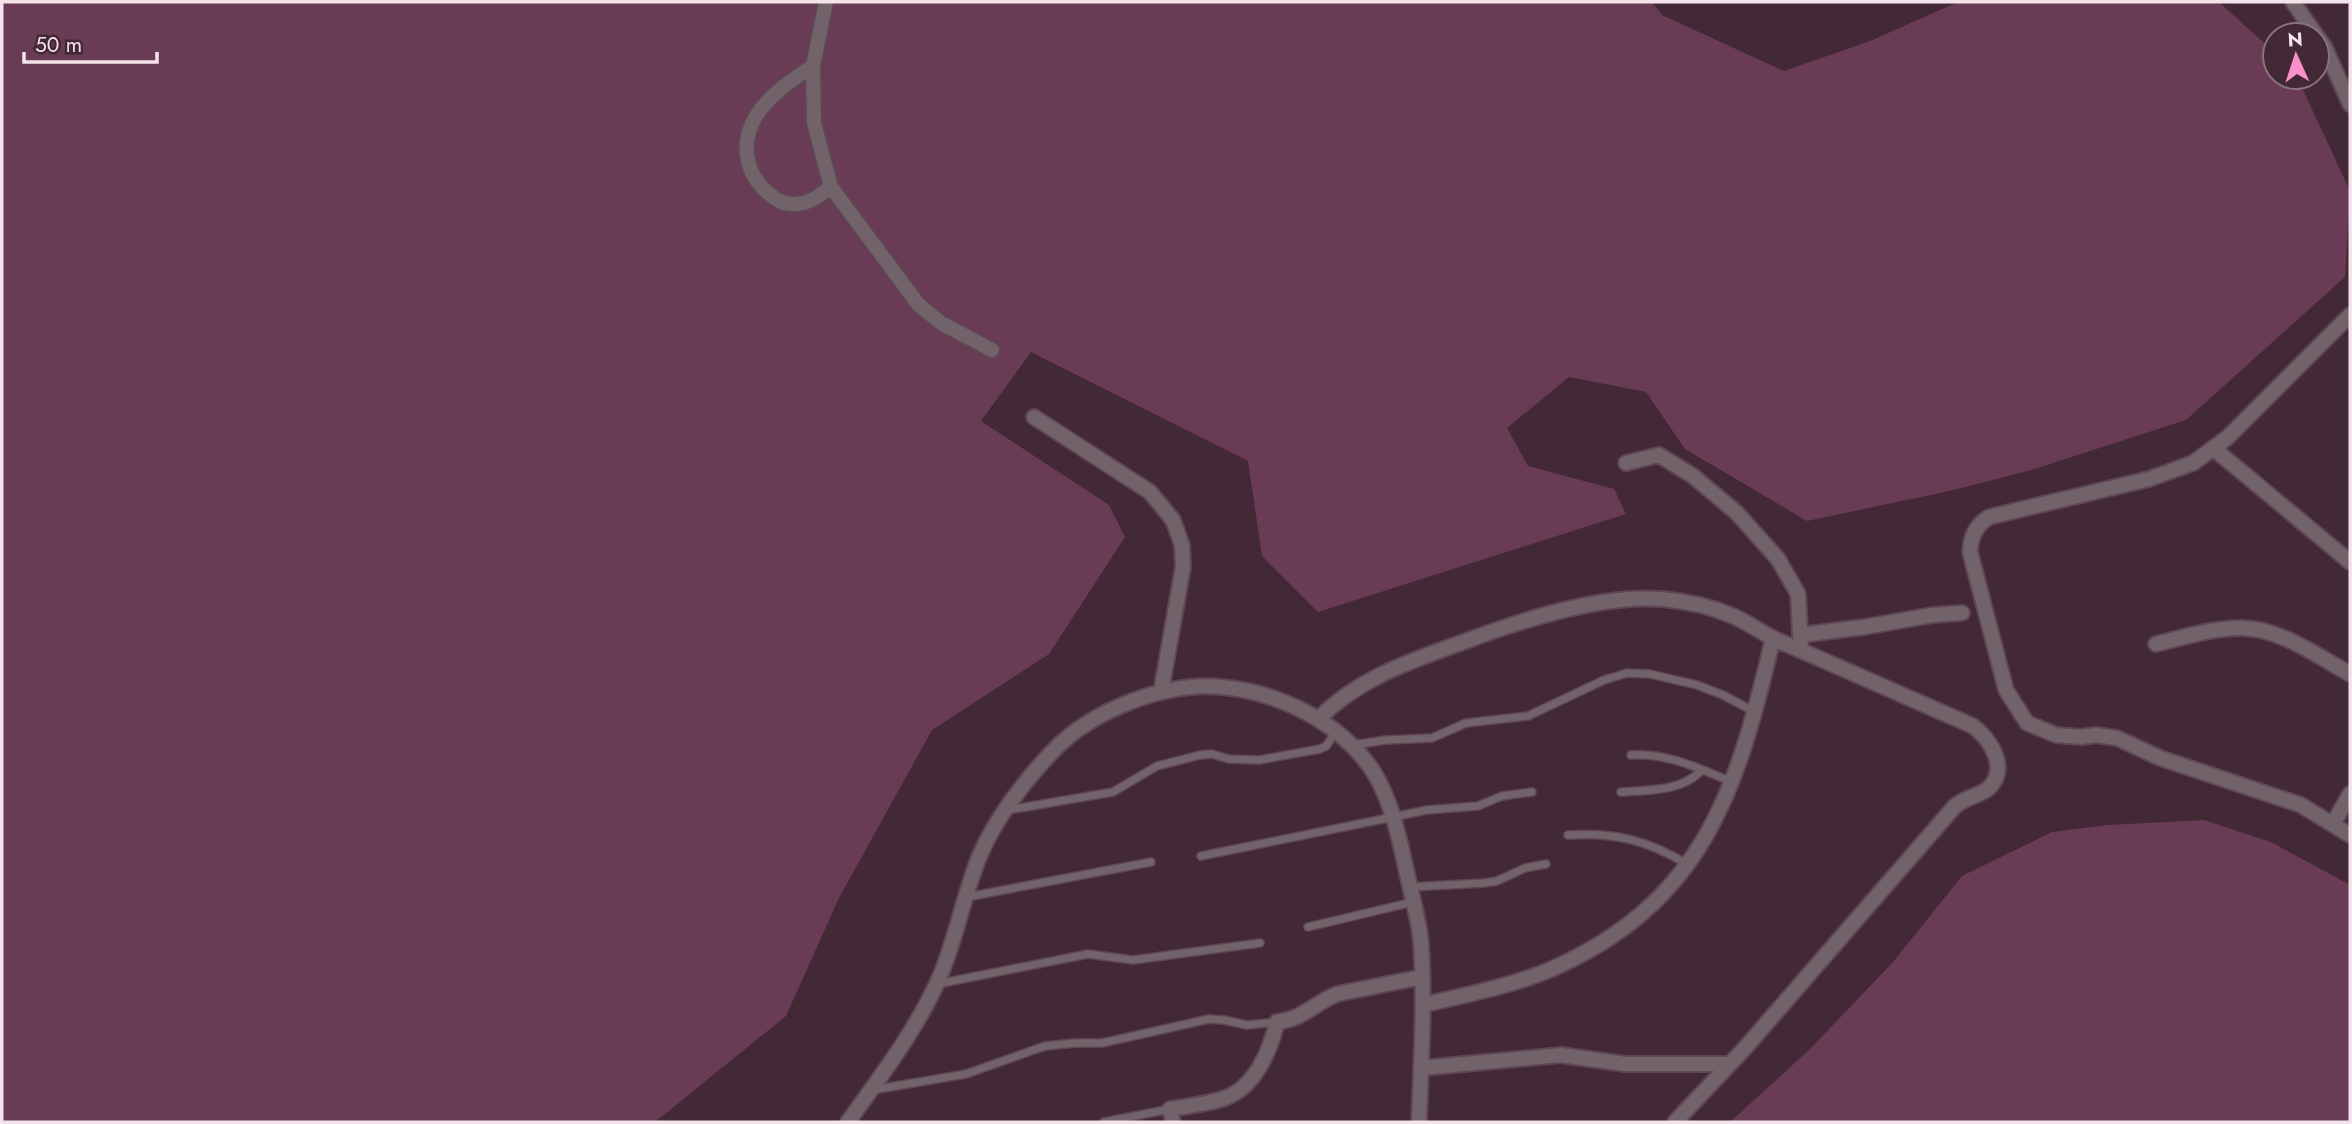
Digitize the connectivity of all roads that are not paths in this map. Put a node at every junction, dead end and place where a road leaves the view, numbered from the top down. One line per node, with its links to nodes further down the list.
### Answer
1 (826, 2): 3 (street)
2 (2293, 2): 4 (street)
3 (813, 66): 5 (street); 5 (street)
4 (2350, 104)
5 (831, 187): 7 (street)
6 (2350, 315): 9 (street)
7 (992, 350)
8 (1034, 417): 18 (street)
9 (2213, 448): 11 (street); 31 (street)
10 (1626, 463): 13 (street)
11 (2350, 562)
12 (1962, 613): 13 (street)
13 (1800, 635): 16 (street)
14 (1773, 638): 16 (street); 19 (street); 20 (street)
15 (2156, 644): 17 (street)
16 (1801, 650): 46 (street)
17 (2350, 674)
18 (1161, 692): 20 (street); 29 (street)
19 (1755, 712): 22 (lane); 25 (street)
20 (1318, 719): 21 (street)
21 (1336, 732): 22 (street); 29 (lane)
22 (1351, 745): 30 (street)
23 (1631, 755): 24 (lane)
24 (1702, 769): 25 (lane); 27 (lane)
25 (1733, 782): 37 (street)
26 (1532, 792): 30 (lane)
27 (1621, 792)
28 (2350, 794): 31 (street)
29 (1007, 810): 39 (street)
30 (1392, 817): 34 (lane); 38 (street)
31 (2333, 824): 33 (street)
32 (1568, 835): 37 (lane)
33 (2350, 835)
34 (1201, 856)
35 (1151, 862): 39 (lane)
36 (1546, 864): 38 (lane)
37 (1688, 864): 44 (street)
38 (1411, 895): 40 (lane); 42 (street)
39 (966, 897): 43 (street)
40 (1308, 927)
41 (1260, 943): 43 (lane)
42 (1422, 977): 44 (street); 45 (street)
43 (936, 984): 48 (street)
44 (1423, 1005): 47 (street)
45 (1277, 1022): 48 (lane); 49 (street)
46 (1730, 1064): 47 (street); 53 (street)
47 (1421, 1068): 52 (street)
48 (871, 1090): 50 (street)
49 (1171, 1116): 51 (lane)
50 (848, 1122)
51 (1104, 1122)
52 (1419, 1122)
53 (1675, 1122)

